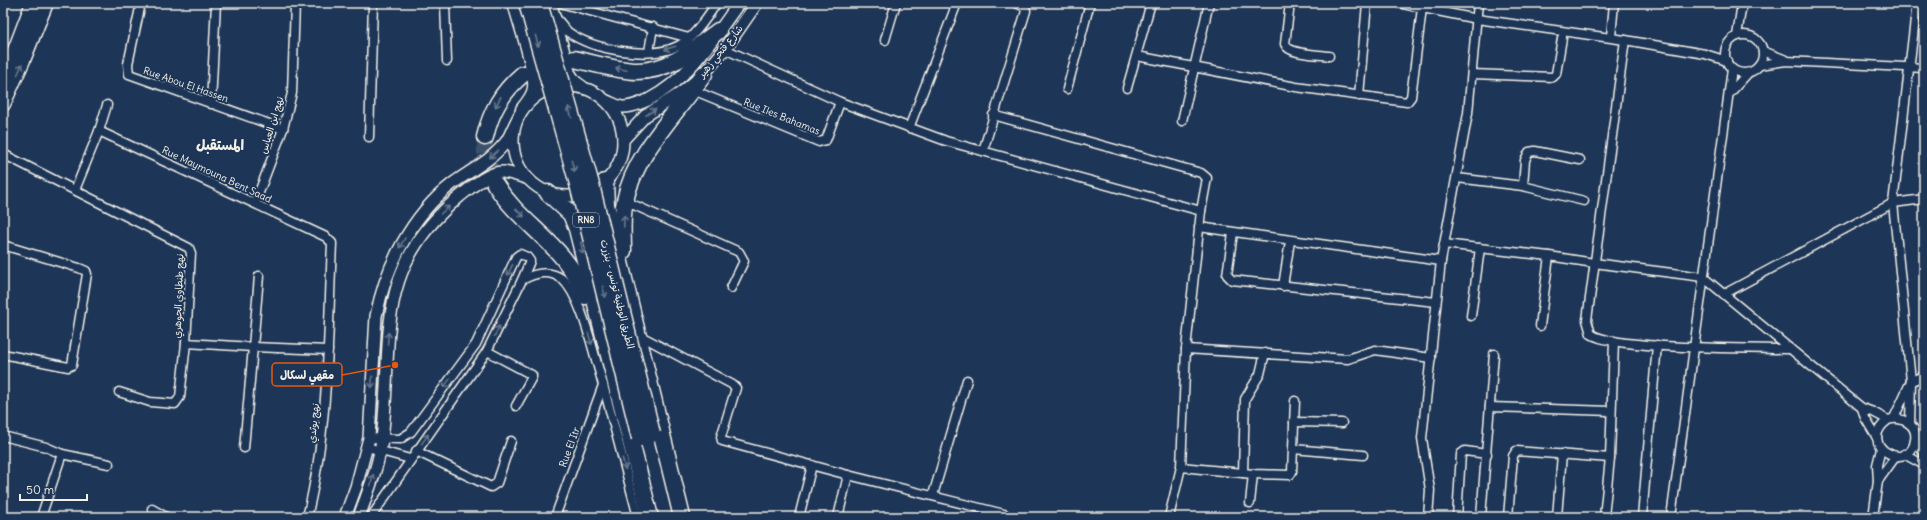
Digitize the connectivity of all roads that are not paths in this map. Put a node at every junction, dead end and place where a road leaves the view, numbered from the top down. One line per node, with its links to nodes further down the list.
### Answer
1 (33, 3): 61 (highway)
2 (46, 3): 70 (highway, one-way to 2)
3 (141, 3): 71 (street, Rue Abou El Hassen)
4 (216, 3): 71 (street)
5 (295, 3): 78 (street, نهج ابن العباس)
6 (373, 3): 80 (street)
7 (445, 3): 49 (street)
8 (514, 3): 73 (main road)
9 (527, 3): 149 (highway, الطريق الوطنية تونس - بنزرت / RN8, one-way to 149, bridge)
10 (539, 3): 149 (highway, الطريق الوطنية تونس - بنزرت / RN8, one-way to 10, bridge)
11 (560, 3): 32 (street)
12 (717, 3): 37 (street)
13 (739, 3): 33 (street, شارع فتحي زهير)
14 (757, 3): 41 (street, شارع فتحي زهير)
15 (896, 3): 39 (street)
16 (957, 3): 77 (street)
17 (1016, 3): 74 (street)
18 (1090, 3): 64 (street)
19 (1151, 3): 46 (street)
20 (1209, 3): 53 (street)
21 (1290, 3): 47 (street)
22 (1367, 3): 67 (street)
23 (1398, 3): 28 (street)
24 (1478, 3): 30 (street)
25 (1614, 3): 36 (street)
26 (1742, 3): 31 (street)
27 (1917, 3): 54 (street)
28 (1422, 8): 30 (street); 67 (street)
29 (552, 9): 44 (street); 62 (main road)
30 (1477, 19): 36 (street); 60 (street)
31 (1741, 20): 34 (street); 35 (street)
32 (652, 27): 37 (street); 44 (street)
33 (718, 31): 48 (highway, one-way to 48); 68 (street, شارع فتحي زهير)
34 (1738, 36): 35 (street); 42 (street)
35 (1749, 36): 43 (street)
36 (1611, 37): 40 (street)
37 (689, 38): 44 (street, one-way to 44)
38 (1562, 38): 60 (street)
39 (885, 40)
40 (1625, 40): 45 (street); 108 (street)
41 (725, 48): 59 (street, شارع فتحي زهير); 69 (street)
42 (1726, 49): 45 (street); 50 (street)
43 (1763, 51): 51 (street); 52 (street)
44 (649, 52)
45 (1705, 54): 50 (street)
46 (1136, 56): 53 (street); 63 (street)
47 (1329, 56)
48 (574, 59)
49 (447, 61)
50 (1726, 61): 56 (street)
51 (1786, 61): 52 (street); 54 (street)
52 (1760, 65): 57 (street)
53 (1193, 67): 67 (street); 75 (street)
54 (1909, 67): 55 (street); 97 (street)
55 (1924, 68)
56 (1732, 69): 57 (street); 66 (street)
57 (1748, 73): 66 (street)
58 (523, 74): 81 (highway, one-way to 81)
59 (704, 74): 65 (highway); 82 (street, شارع فتحي زهير, one-way to 59)
60 (1472, 74): 87 (street)
61 (3, 77)
62 (582, 87): 68 (street); 73 (street)
63 (1127, 88)
64 (1067, 89)
65 (693, 90): 69 (street, Rue Iles Bahamas); 94 (highway)
66 (1730, 94): 110 (street)
67 (1359, 96)
68 (607, 101): 82 (street)
69 (840, 102): 77 (street)
70 (3, 104)
71 (211, 104): 78 (street, Rue Abou El Hassen)
72 (107, 105): 79 (street)
73 (522, 109): 76 (street)
74 (993, 115): 83 (street); 98 (street)
75 (1182, 120)
76 (516, 122): 86 (street); 153 (street, one-way to 153)
77 (908, 128): 83 (street)
78 (283, 129): 96 (street, نهج ابن العباس)
79 (99, 131): 91 (street); 96 (street, Rue Maymouna Bent Saad)
80 (369, 137)
81 (486, 137)
82 (624, 140): 88 (street)
83 (983, 151): 98 (street)
84 (3, 154): 91 (street, نهج طنطاوي الجوهري)
85 (1580, 160): 90 (street)
86 (526, 178): 92 (street); 154 (street, one-way to 86)
87 (1457, 178): 90 (street); 103 (street)
88 (605, 182): 92 (street); 116 (highway)
89 (495, 184): 119 (highway, RN8, one-way to 119)
90 (1523, 186): 95 (street)
91 (75, 190): 122 (street, نهج طنطاوي الجوهري)
92 (548, 193): 119 (highway, RN8, one-way to 119)
93 (1924, 199): 97 (street)
94 (625, 201): 113 (street); 116 (highway, one-way to 94)
95 (1584, 201)
96 (255, 203): 101 (street, Rue Maymouna Bent Saad)
97 (1893, 203): 114 (street); 136 (street)
98 (1201, 211): 99 (street)
99 (1199, 227): 100 (street); 126 (street)
100 (1233, 233): 102 (street); 112 (street)
101 (326, 237): 128 (street, نهج بوثدي)
102 (1290, 241): 107 (street); 112 (street)
103 (1444, 244): 105 (street); 107 (street)
104 (3, 245): 131 (street)
105 (1480, 248): 106 (street); 117 (street)
106 (1549, 256): 108 (street); 118 (street)
107 (1442, 260): 115 (street)
108 (1594, 264): 110 (street); 121 (street)
109 (259, 276): 125 (street)
110 (1703, 277): 114 (street); 124 (street)
111 (522, 280): 129 (street, one-way to 111); 137 (street, one-way to 137); 154 (street, one-way to 154)
112 (1283, 286): 115 (street)
113 (731, 288)
114 (1724, 294): 127 (street)
115 (1436, 302): 133 (street)
116 (634, 315): 120 (highway)
117 (1471, 316)
118 (1540, 326)
119 (604, 335): 186 (highway, RN8)
120 (638, 335): 168 (street); 189 (highway)
121 (1614, 341): 123 (street); 143 (street)
122 (186, 343): 125 (street, نهج طنطاوي الجوهري); 138 (street)
123 (1657, 345): 124 (street); 200 (street)
124 (1694, 346): 127 (street); 201 (street)
125 (253, 347): 128 (street, نهج طنطاوي الجوهري); 155 (street)
126 (1186, 348): 130 (street); 170 (street)
127 (1790, 349): 142 (street)
128 (328, 350): 181 (street, نهج بوثدي)
129 (487, 351): 140 (street); 158 (street, one-way to 129)
130 (1266, 353): 133 (street); 171 (street)
131 (3, 354)
132 (1494, 354): 141 (street)
133 (1431, 358): 194 (street)
134 (1924, 376): 136 (street)
135 (967, 380): 175 (street)
136 (1911, 381): 144 (street); 147 (street)
137 (603, 385): 184 (street, Rue El Itr); 185 (street, one-way to 185)
138 (119, 392)
139 (1294, 402): 145 (street)
140 (516, 406)
141 (1490, 407): 143 (street); 161 (street)
142 (1862, 408): 144 (street); 150 (street)
143 (1611, 411): 165 (street)
144 (1891, 419): 147 (street); 150 (street)
145 (1294, 422): 146 (street); 156 (street)
146 (1342, 423)
147 (1910, 424): 151 (street)
148 (3, 436): 160 (street)
149 (646, 436): 187 (highway, الطريق الوطنية تونس - بنزرت / RN8); 188 (highway, الطريق الوطنية تونس - بنزرت / RN8)
150 (1877, 438): 157 (street)
151 (1915, 440): 159 (street); 164 (street)
152 (511, 441): 158 (street)
153 (368, 443): 154 (street); 182 (street)
154 (381, 444): 166 (street); 183 (street, one-way to 154)
155 (244, 448)
156 (1293, 449): 163 (street); 172 (street)
157 (1881, 449): 164 (street); 174 (street)
158 (416, 451): 166 (street)
159 (1924, 453)
160 (62, 454): 167 (street); 179 (street)
161 (1487, 454): 195 (street); 196 (street)
162 (1562, 454): 165 (street); 197 (street); 198 (street)
163 (1363, 455)
164 (1900, 455): 169 (street); 174 (street)
165 (1610, 458): 199 (street)
166 (410, 459): 178 (street)
167 (109, 464)
168 (812, 465): 173 (street); 190 (street)
169 (1924, 465)
170 (1181, 467): 171 (street); 193 (street)
171 (1243, 473): 172 (street)
172 (1253, 474): 176 (street)
173 (848, 475): 175 (street); 191 (street)
174 (1878, 481): 202 (street)
175 (933, 495): 192 (street)
176 (1250, 502)
177 (152, 509): 180 (street)
178 (375, 516)
179 (41, 517)
180 (166, 517)
181 (307, 517)
182 (346, 517)
183 (359, 517)
184 (555, 517)
185 (638, 517)
186 (650, 517)
187 (660, 517)
188 (672, 517)
189 (682, 517)
190 (799, 517)
191 (838, 517)
192 (1008, 517)
193 (1170, 517)
194 (1428, 517)
195 (1457, 517)
196 (1481, 517)
197 (1508, 517)
198 (1557, 517)
199 (1604, 517)
200 (1642, 517)
201 (1671, 517)
202 (1873, 517)

